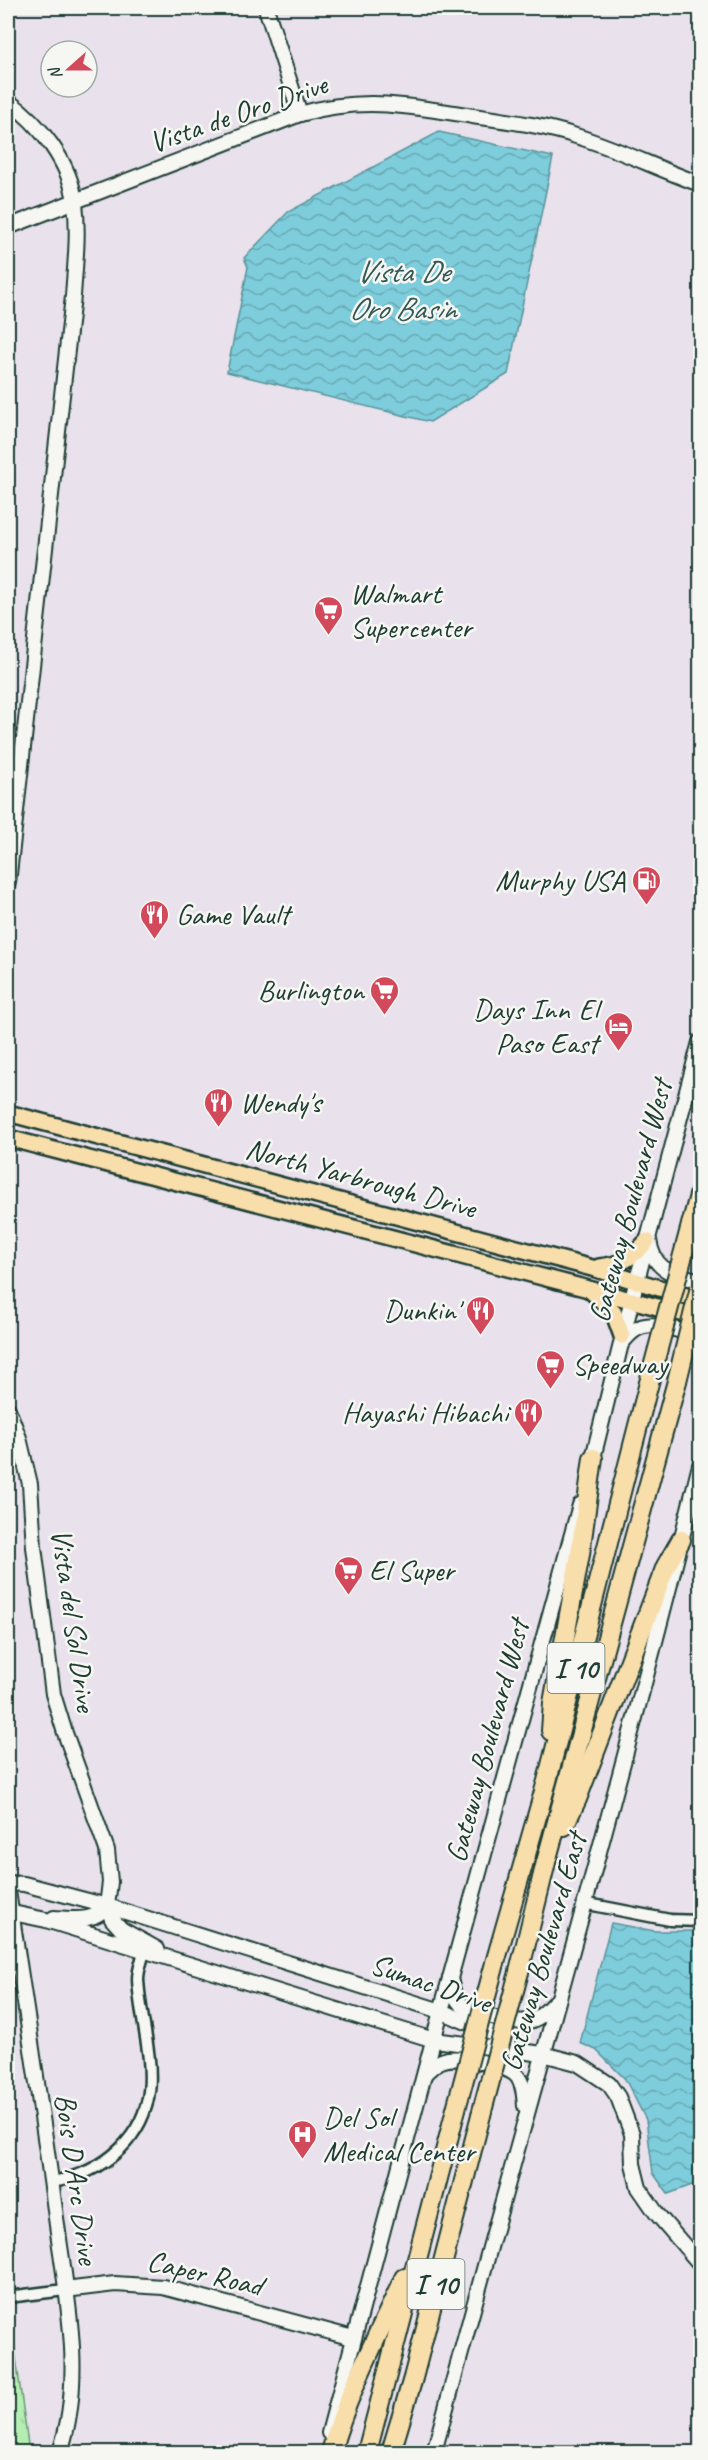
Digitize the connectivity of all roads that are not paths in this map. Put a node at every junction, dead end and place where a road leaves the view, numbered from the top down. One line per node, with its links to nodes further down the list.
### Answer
1 (266, 8): 3 (main road)
2 (8, 101): 5 (main road)
3 (300, 114): 4 (main road, Vista de Oro Drive); 5 (main road, Vista de Oro Drive)
4 (700, 184)
5 (75, 201): 6 (main road, Vista de Oro Drive); 7 (main road)
6 (8, 227)
7 (8, 884)
8 (700, 1042): 14 (main road, Gateway Boulevard West)
9 (8, 1113): 12 (main road, North Yarbrough Drive)
10 (8, 1138): 13 (main road, North Yarbrough Drive)
11 (700, 1192): 29 (highway, I 10, bridge)
12 (330, 1198): 13 (main road); 15 (main road, North Yarbrough Drive)
13 (325, 1220): 18 (main road, North Yarbrough Drive)
14 (648, 1238): 15 (main road); 16 (main road, Gateway Boulevard West); 17 (main road)
15 (592, 1268): 16 (main road, North Yarbrough Drive)
16 (637, 1280): 20 (main road, Gateway Boulevard West); 21 (main road, North Yarbrough Drive)
17 (700, 1281)
18 (586, 1287): 20 (main road, North Yarbrough Drive); 24 (main road)
19 (700, 1287): 30 (highway, I 10, bridge)
20 (632, 1299): 22 (main road, North Yarbrough Drive); 24 (main road, Gateway Boulevard West)
21 (700, 1300)
22 (700, 1318)
23 (700, 1336): 24 (main road)
24 (621, 1341): 26 (main road, Gateway Boulevard West)
25 (8, 1409): 34 (main road, Vista del Sol Drive)
26 (593, 1458): 29 (highway); 40 (main road, Gateway Boulevard West)
27 (700, 1465): 28 (main road, Gateway Boulevard East)
28 (681, 1540): 30 (highway); 33 (main road, Gateway Boulevard East)
29 (547, 1781): 48 (highway, I 10, bridge)
30 (546, 1862): 53 (highway, I 10, bridge)
31 (8, 1883): 34 (main road, Sumac Drive)
32 (8, 1891): 35 (main road, Bois D Arc Drive)
33 (583, 1903): 37 (street); 41 (main road, Gateway Boulevard East)
34 (107, 1906): 36 (main road); 39 (main road); 42 (main road, Sumac Drive)
35 (9, 1913): 36 (main road, Sumac Drive); 47 (main road, Bois D Arc Drive)
36 (31, 1917): 38 (main road, Sumac Drive)
37 (700, 1921)
38 (144, 1952): 39 (main road, Sumac Drive); 47 (street)
39 (199, 1969): 43 (main road, Sumac Drive)
40 (450, 1978): 41 (main road); 42 (main road, Gateway Boulevard West)
41 (556, 2002): 44 (main road, Gateway Boulevard East)
42 (441, 2011): 43 (main road, Gateway Boulevard West); 44 (main road, Sumac Drive)
43 (434, 2040): 44 (main road, Sumac Drive); 45 (main road, Gateway Boulevard West)
44 (543, 2055): 46 (main road, Gateway Boulevard East); 49 (main road)
45 (425, 2073): 46 (main road); 52 (main road, Gateway Boulevard West)
46 (525, 2114): 60 (main road, Gateway Boulevard East)
47 (51, 2182): 50 (main road, Bois D Arc Drive)
48 (426, 2230): 56 (highway); 57 (highway, I 10)
49 (698, 2257)
50 (65, 2290): 51 (street, Caper Road); 52 (main road, Caper Road); 54 (main road, Bois D Arc Drive)
51 (8, 2297)
52 (353, 2338): 55 (main road, Gateway Boulevard West)
53 (413, 2378): 58 (highway, I 10); 59 (highway)
54 (60, 2452)
55 (324, 2452)
56 (331, 2452)
57 (367, 2452)
58 (391, 2452)
59 (400, 2452)
60 (434, 2452)

